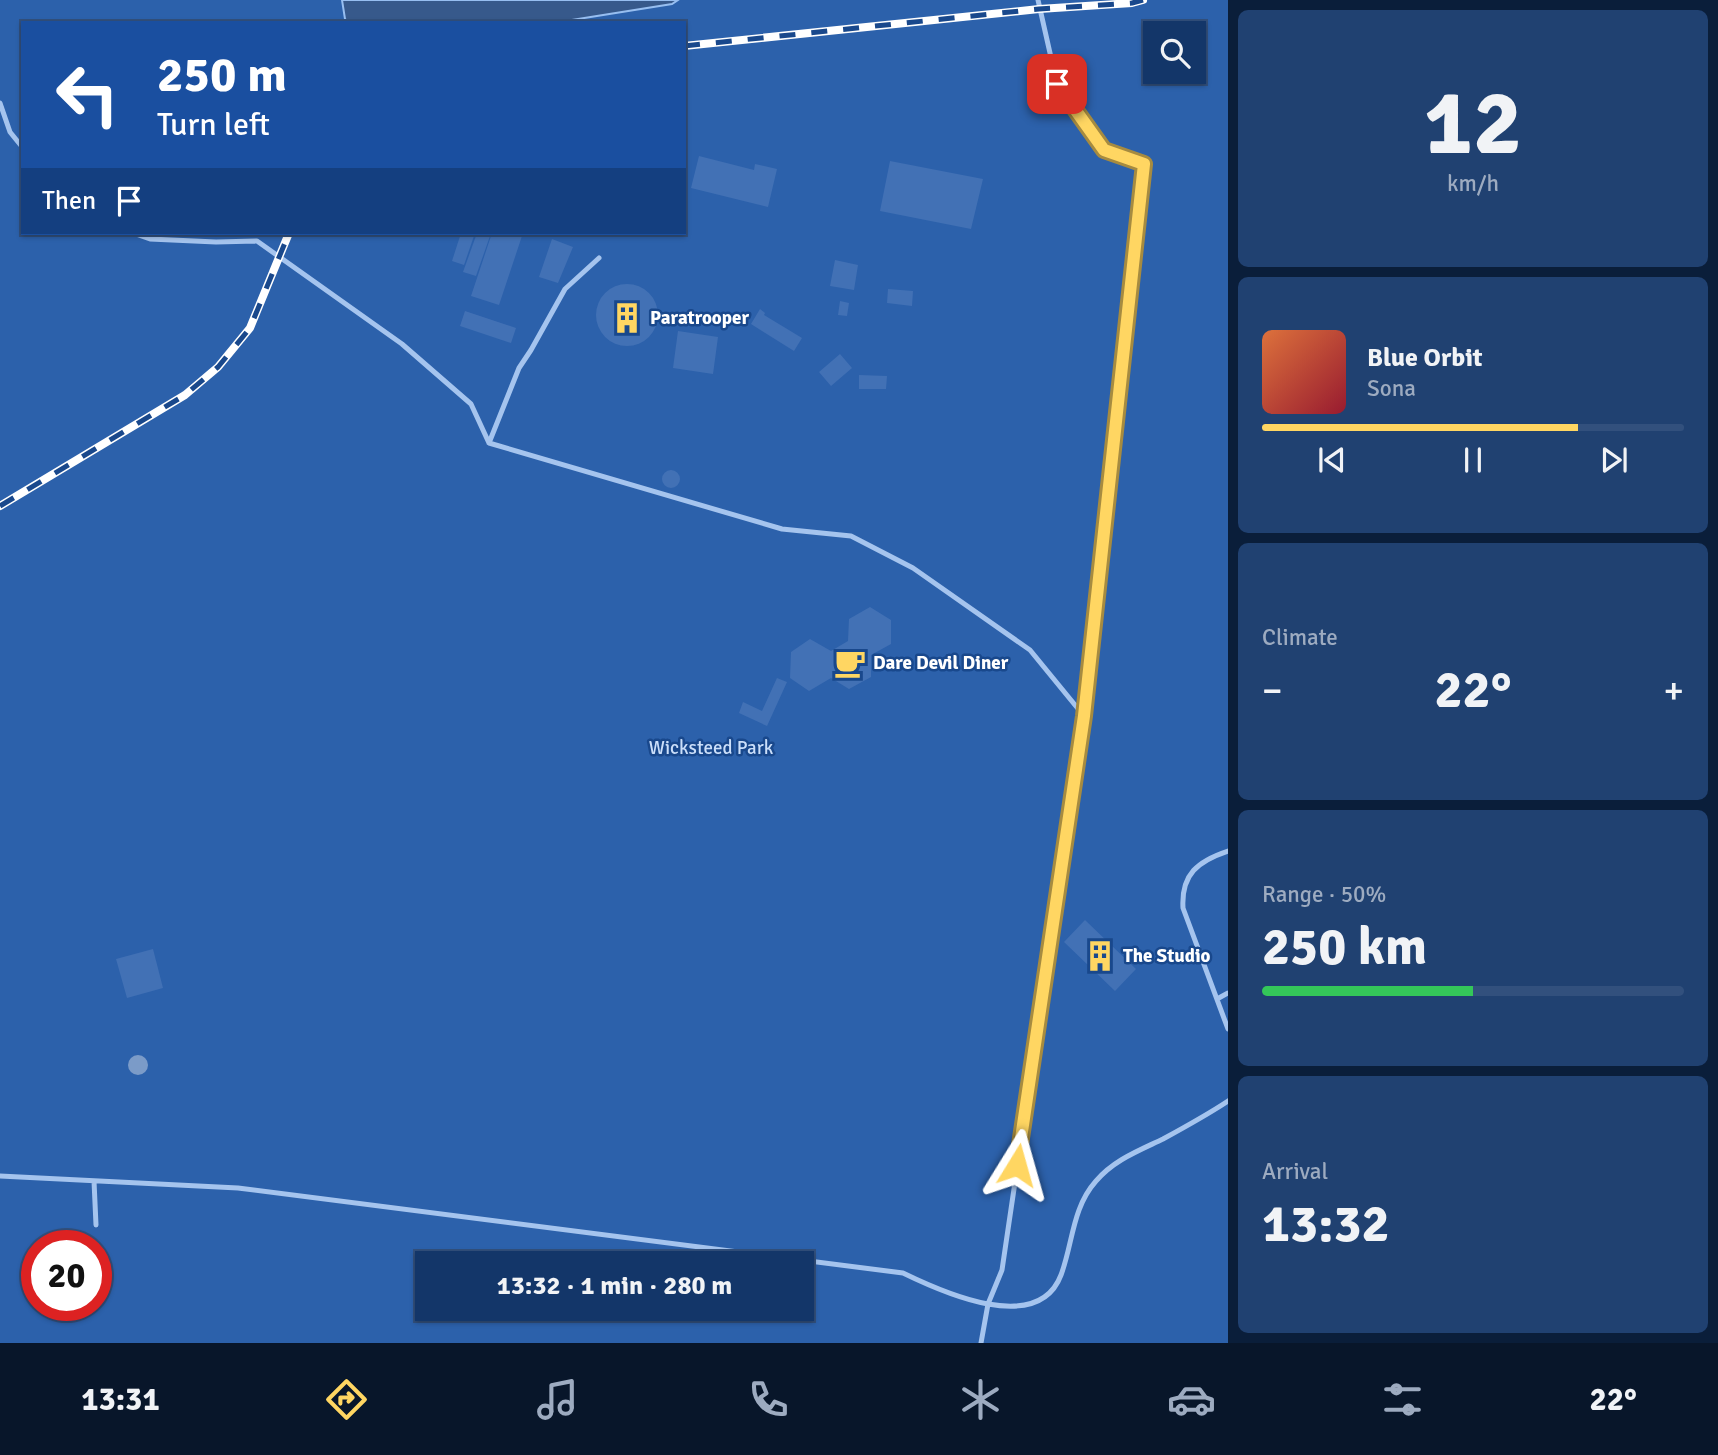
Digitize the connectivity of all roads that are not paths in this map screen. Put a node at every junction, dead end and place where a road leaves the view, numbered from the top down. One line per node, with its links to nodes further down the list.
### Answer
1 (1038, 0): 7 (lane)
2 (0, 103): 3 (lane)
3 (21, 146)
4 (139, 235): 6 (lane)
5 (599, 258): 6 (lane)
6 (489, 443): 7 (lane)
7 (1084, 716): 16 (lane)
8 (1228, 851): 10 (lane)
9 (1228, 993): 10 (lane)
10 (1217, 999): 11 (lane)
11 (1228, 1029)
12 (1228, 1101): 16 (lane)
13 (0, 1177): 14 (lane)
14 (94, 1181): 15 (lane); 16 (lane)
15 (96, 1225)
16 (988, 1304): 17 (lane)
17 (981, 1343)

